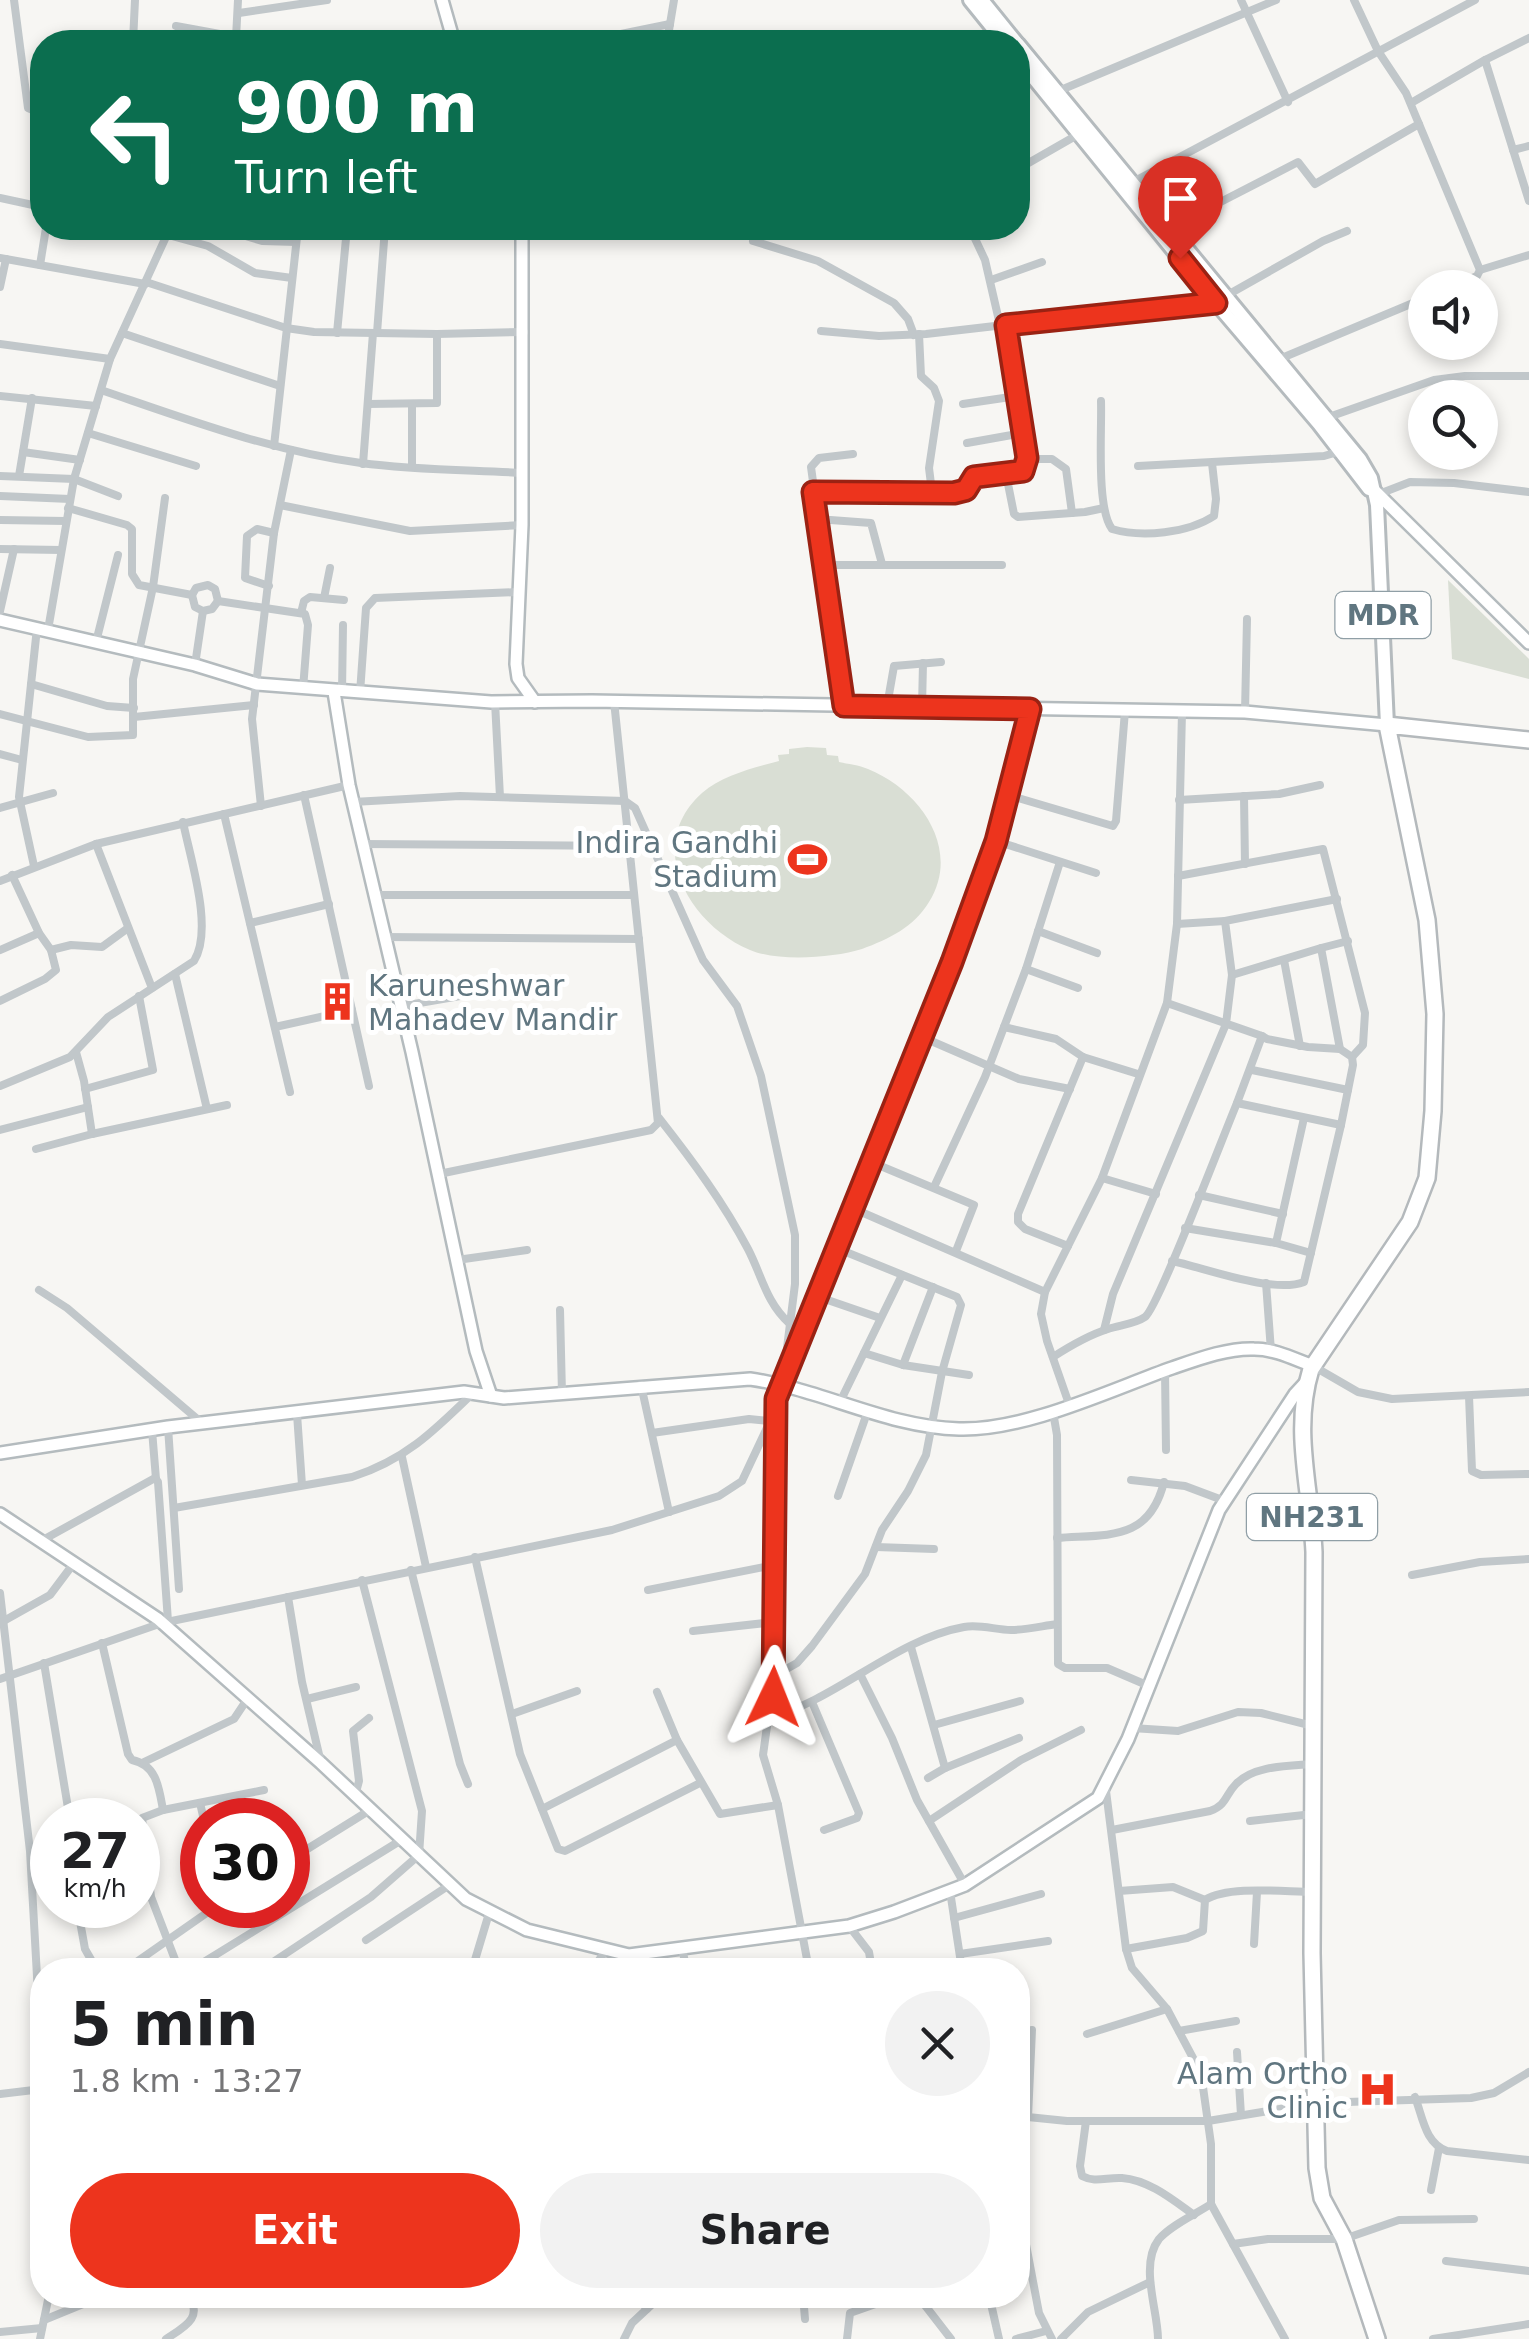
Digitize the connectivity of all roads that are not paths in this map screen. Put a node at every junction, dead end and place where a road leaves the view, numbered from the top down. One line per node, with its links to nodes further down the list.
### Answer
1 (14, 0): 34 (street)
2 (135, 0): 18 (street)
3 (238, 0): 15 (street)
4 (327, 0): 15 (street)
5 (442, 0): 21 (street)
6 (674, 0): 16 (street)
7 (970, 0): 24 (main road)
8 (982, 0): 25 (main road, MDR)
9 (1241, 0): 14 (street)
10 (1276, 0): 14 (street)
11 (1354, 0): 27 (street)
12 (1474, 0): 13 (street)
13 (1459, 4): 27 (street)
14 (1246, 12): 31 (street); 32 (street)
15 (239, 13): 20 (street)
16 (670, 24): 22 (street); 23 (street)
17 (176, 26): 19 (street)
18 (134, 30)
19 (193, 30)
20 (237, 30)
21 (451, 30)
22 (641, 30)
23 (669, 30)
24 (994, 30)
25 (1006, 30)
26 (1529, 38): 29 (street)
27 (1378, 51): 32 (street); 33 (street)
28 (1030, 59): 31 (main road, MDR)
29 (1485, 60): 33 (street); 38 (street)
30 (1030, 74): 36 (main road, MDR)
31 (1056, 92): 40 (main road, MDR)
32 (1288, 102): 40 (street)
33 (1410, 103): 35 (street)
34 (30, 109)
35 (1419, 124): 44 (street); 60 (street)
36 (1079, 134): 39 (street); 65 (main road, MDR)
37 (1529, 146): 38 (street)
38 (1513, 150): 42 (street)
39 (1030, 162)
40 (1131, 183): 44 (main road, MDR)
41 (0, 198): 43 (street)
42 (1529, 201)
43 (30, 204)
44 (1168, 229): 65 (main road, MDR)
45 (1348, 231): 65 (street)
46 (44, 240): 59 (street)
47 (165, 240): 63 (street)
48 (193, 240): 61 (street)
49 (286, 240): 55 (street)
50 (346, 240): 73 (street)
51 (384, 240): 72 (street)
52 (522, 240): 70 (street)
53 (974, 240): 62 (street)
54 (753, 241): 75 (street)
55 (296, 242): 61 (street)
56 (1529, 256): 60 (street)
57 (3, 258): 59 (street); 64 (street)
58 (1042, 262): 62 (street)
59 (40, 265): 63 (street)
60 (1480, 270)
61 (292, 278): 68 (street)
62 (990, 280): 67 (street)
63 (146, 283): 68 (street); 71 (street)
64 (0, 287)
65 (1220, 300): 67 (street); 78 (main road, MDR); 96 (main road, MDR)
66 (1408, 305): 78 (street)
67 (1003, 325): 75 (street); 83 (street)
68 (286, 328): 73 (street); 80 (street)
69 (821, 330): 75 (street)
70 (524, 332): 74 (street); 107 (street)
71 (122, 333): 77 (street); 80 (street)
72 (375, 333): 73 (street); 74 (street); 86 (street)
73 (337, 334)
74 (436, 334): 88 (street)
75 (917, 335): 114 (street)
76 (0, 344): 77 (street)
77 (110, 359): 81 (street)
78 (1277, 360): 90 (main road, MDR)
79 (1529, 376): 90 (street)
80 (280, 386): 94 (street)
81 (101, 390): 89 (street); 94 (street)
82 (0, 396): 84 (street)
83 (1017, 396): 87 (street); 92 (street)
84 (32, 398): 89 (street); 97 (street)
85 (1101, 402): 122 (street)
86 (368, 404): 88 (street); 103 (street)
87 (963, 404)
88 (412, 405): 105 (street)
89 (96, 406): 91 (street)
90 (1326, 418): 118 (main road, MDR)
91 (88, 433): 101 (street); 104 (street)
92 (1023, 433): 93 (street); 100 (street)
93 (967, 443)
94 (274, 446): 95 (street)
95 (291, 450): 103 (street); 121 (street)
96 (1341, 450): 102 (street); 118 (main road, MDR)
97 (23, 452): 99 (street); 110 (street)
98 (852, 454): 113 (street)
99 (46, 456): 101 (street); 111 (street)
100 (1027, 458): 108 (street); 123 (street)
101 (80, 460): 112 (street)
102 (1212, 463): 106 (street); 122 (street)
103 (363, 464): 105 (street)
104 (196, 466)
105 (412, 466): 107 (street)
106 (1138, 466)
107 (523, 472): 127 (street)
108 (1006, 474): 114 (street); 123 (street)
109 (0, 476): 110 (street)
110 (18, 476): 111 (street)
111 (43, 477): 112 (street)
112 (74, 479): 117 (street); 120 (street)
113 (813, 492): 114 (street); 124 (street)
114 (932, 492)
115 (1529, 492): 118 (street)
116 (0, 496): 120 (street)
117 (118, 496)
118 (1377, 496): 153 (street); 178 (main road, MDR)
119 (165, 498): 138 (street)
120 (69, 504): 126 (street); 138 (street)
121 (280, 505): 127 (street); 128 (street)
122 (1104, 508): 123 (street)
123 (1072, 513)
124 (817, 519): 133 (street); 135 (street)
125 (0, 520): 126 (street)
126 (66, 521): 131 (street)
127 (522, 526): 139 (street)
128 (274, 533): 137 (street); 137 (street)
129 (0, 549): 130 (street)
130 (14, 550): 131 (street); 145 (street)
131 (61, 550): 151 (street)
132 (118, 555): 152 (street)
133 (882, 564): 134 (street); 135 (street)
134 (1002, 565)
135 (824, 566): 168 (street)
136 (330, 568): 141 (street)
137 (268, 586): 144 (street)
138 (153, 588): 140 (street); 154 (street)
139 (517, 592): 158 (street); 163 (street)
140 (192, 595): 143 (street); 146 (street)
141 (324, 598): 142 (street); 147 (street)
142 (344, 600)
143 (218, 601): 144 (street); 146 (street)
144 (266, 609): 147 (street); 160 (street)
145 (0, 611)
146 (203, 611): 157 (street)
147 (301, 613): 161 (street)
148 (1247, 619): 175 (street)
149 (0, 620): 151 (street)
150 (343, 625): 162 (street)
151 (42, 628): 152 (street); 159 (street)
152 (96, 642): 154 (street)
153 (1529, 643)
154 (140, 652): 157 (street); 173 (street)
155 (941, 662): 156 (street)
156 (923, 663): 169 (street); 170 (street)
157 (195, 665): 160 (street)
158 (518, 678): 165 (street); 166 (street)
159 (31, 684): 173 (street); 177 (street)
160 (257, 684): 161 (street); 167 (street)
161 (304, 689): 162 (street)
162 (338, 692): 163 (street); 182 (street)
163 (360, 693): 165 (street)
164 (614, 701): 166 (street); 168 (street); 190 (street)
165 (498, 702): 166 (street); 188 (street)
166 (536, 702)
167 (254, 704): 173 (street); 193 (street)
168 (844, 706): 169 (street)
169 (887, 706): 170 (street)
170 (922, 707): 171 (street)
171 (1030, 709): 172 (street); 185 (street)
172 (1125, 711): 174 (street); 185 (street)
173 (134, 712): 177 (street)
174 (1182, 712): 175 (street); 189 (street)
175 (1245, 712): 178 (street)
176 (0, 714): 177 (street)
177 (25, 720): 181 (street)
178 (1387, 725): 179 (highway); 300 (highway, NH231)
179 (1529, 740)
180 (0, 754): 181 (street)
181 (22, 760): 191 (street)
182 (349, 784): 186 (street); 192 (street)
183 (1320, 785): 187 (street)
184 (53, 794): 191 (street)
185 (1008, 794): 197 (street)
186 (304, 796): 193 (street); 211 (street)
187 (1244, 796): 189 (street); 202 (street)
188 (500, 797): 190 (street); 192 (street)
189 (1180, 800): 206 (street)
190 (625, 801): 200 (street); 291 (street)
191 (19, 802): 194 (street); 203 (street)
192 (353, 802): 199 (street)
193 (261, 806): 195 (street)
194 (0, 808)
195 (224, 814): 196 (street); 213 (street)
196 (182, 822): 198 (street); 227 (street)
197 (996, 841): 201 (street); 240 (street)
198 (96, 844): 203 (street); 215 (street)
199 (362, 844): 200 (street); 208 (street)
200 (629, 846): 209 (street)
201 (1060, 862): 204 (street); 216 (street)
202 (1245, 864): 206 (street); 210 (street)
203 (34, 866): 205 (street)
204 (1096, 873)
205 (12, 876): 207 (street); 217 (street)
206 (1178, 876): 214 (street)
207 (0, 881)
208 (374, 895): 209 (street); 218 (street)
209 (634, 896): 219 (street)
210 (1337, 899): 212 (street); 220 (street)
211 (329, 904): 213 (street); 236 (street)
212 (1225, 921): 214 (street); 228 (street)
213 (250, 923): 238 (street)
214 (1177, 924): 234 (street)
215 (128, 928): 223 (street); 230 (street)
216 (1038, 931): 224 (street); 226 (street)
217 (39, 934): 222 (street); 223 (street)
218 (384, 937): 219 (street); 235 (street)
219 (640, 939): 260 (street)
220 (1348, 941): 221 (street); 246 (street)
221 (1321, 948): 225 (street); 243 (street)
222 (0, 950)
223 (51, 950): 233 (street)
224 (1097, 954)
225 (1284, 960): 228 (street); 242 (street)
226 (1026, 969): 231 (street); 239 (street)
227 (175, 974): 230 (street); 259 (street)
228 (1232, 975): 237 (street)
229 (554, 980): 235 (street)
230 (152, 988): 232 (street)
231 (1078, 988)
232 (140, 996): 244 (street); 252 (street)
233 (0, 1002)
234 (1166, 1003): 237 (street); 249 (street)
235 (402, 1006): 267 (street)
236 (352, 1010): 238 (street); 251 (street)
237 (1226, 1024): 241 (street); 270 (street)
238 (276, 1027): 255 (street)
239 (1004, 1027): 245 (street); 247 (street)
240 (922, 1036): 247 (street); 266 (street)
241 (1262, 1036): 242 (street); 248 (street)
242 (1300, 1046): 243 (street)
243 (1340, 1049): 246 (street)
244 (76, 1052): 250 (street); 252 (street)
245 (1083, 1057): 249 (street); 253 (street)
246 (1352, 1057): 254 (street)
247 (989, 1065): 253 (street); 269 (street)
248 (1252, 1070): 254 (street); 256 (street)
249 (1138, 1074): 268 (street)
250 (0, 1086)
251 (369, 1086)
252 (86, 1089): 258 (street)
253 (1070, 1089): 276 (street)
254 (1348, 1090): 262 (street)
255 (290, 1092)
256 (1237, 1103): 261 (street); 271 (street)
257 (227, 1104): 259 (street)
258 (88, 1107): 263 (street); 264 (street)
259 (207, 1109): 264 (street)
260 (659, 1118): 267 (street); 291 (street)
261 (1304, 1118): 262 (street); 273 (street)
262 (1341, 1125): 280 (street)
263 (0, 1130)
264 (92, 1134): 265 (street)
265 (36, 1150)
266 (871, 1162): 269 (street); 272 (street)
267 (439, 1174): 281 (street)
268 (1102, 1178): 270 (street); 276 (street)
269 (934, 1186): 279 (street)
270 (1156, 1194): 292 (street)
271 (1199, 1195): 273 (street); 274 (street)
272 (852, 1208): 277 (street); 279 (street)
273 (1283, 1214): 275 (street)
274 (1185, 1228): 275 (street); 282 (street)
275 (1276, 1243): 280 (street)
276 (1068, 1246): 287 (street)
277 (836, 1248): 283 (street); 288 (street)
278 (527, 1250): 281 (street)
279 (956, 1250): 287 (street)
280 (1310, 1253): 284 (street)
281 (457, 1260): 297 (street)
282 (1172, 1260): 284 (street); 292 (street)
283 (902, 1274): 285 (street); 290 (street)
284 (1266, 1283): 293 (street)
285 (933, 1288): 296 (street); 299 (street)
286 (39, 1290): 315 (street)
287 (1046, 1292): 295 (street)
288 (816, 1296): 290 (street); 302 (street)
289 (560, 1310): 306 (street)
290 (880, 1318): 294 (street)
291 (789, 1324): 302 (street)
292 (1104, 1330): 295 (street)
293 (1272, 1351): 298 (street); 300 (street)
294 (864, 1352): 296 (street); 309 (street)
295 (1053, 1357): 310 (street)
296 (903, 1365): 299 (street)
297 (482, 1371): 304 (street); 307 (street)
298 (1166, 1371): 310 (street); 320 (street)
299 (942, 1372): 301 (street); 316 (street)
300 (1310, 1373): 308 (street); 329 (street); 372 (highway, NH231)
301 (968, 1375)
302 (783, 1379): 303 (street); 309 (street); 314 (street)
303 (640, 1385): 306 (street); 319 (street)
304 (468, 1392): 307 (street); 313 (street); 322 (street)
305 (1529, 1392): 308 (street)
306 (562, 1394): 307 (street)
307 (491, 1396)
308 (1469, 1396): 323 (street)
309 (838, 1404): 311 (street)
310 (1070, 1404): 312 (street)
311 (867, 1412): 316 (street); 328 (street)
312 (1053, 1412): 316 (street); 333 (street)
313 (297, 1414): 315 (street); 327 (street)
314 (771, 1417): 319 (street); 331 (street); 340 (street)
315 (202, 1423): 317 (street)
316 (930, 1424): 335 (street)
317 (168, 1428): 318 (street); 330 (street)
318 (152, 1430): 321 (street); 324 (street)
319 (652, 1433): 331 (street)
320 (1166, 1450)
321 (0, 1454)
322 (402, 1457): 327 (street); 341 (street)
323 (1529, 1474)
324 (156, 1479): 334 (street); 349 (street)
325 (1132, 1480): 326 (street)
326 (1164, 1482): 329 (street); 333 (street)
327 (302, 1485): 330 (street)
328 (838, 1496)
329 (1225, 1501): 360 (street)
330 (174, 1508): 345 (street)
331 (670, 1512): 337 (street)
332 (0, 1514): 334 (street)
333 (1057, 1538): 352 (street)
334 (41, 1541): 339 (street)
335 (876, 1547): 336 (street); 358 (street)
336 (934, 1549)
337 (476, 1557): 341 (street); 368 (street)
338 (1529, 1559): 343 (street)
339 (74, 1563): 349 (street); 351 (street)
340 (774, 1565): 346 (street); 350 (street)
341 (426, 1567): 342 (street)
342 (411, 1570): 344 (street); 383 (street)
343 (1412, 1575)
344 (362, 1580): 348 (street); 402 (street)
345 (180, 1588)
346 (648, 1590)
347 (0, 1593): 351 (street)
348 (288, 1596): 349 (street); 365 (street)
349 (165, 1622): 354 (street); 364 (street)
350 (774, 1622): 353 (street); 358 (street)
351 (2, 1623): 359 (street)
352 (1057, 1624): 355 (street); 360 (street)
353 (693, 1631)
354 (102, 1643): 356 (street); 377 (street)
355 (911, 1647): 357 (street); 371 (street)
356 (44, 1663): 359 (street); 387 (street)
357 (860, 1674): 367 (street); 396 (street)
358 (774, 1676): 370 (street)
359 (4, 1677): 427 (street)
360 (1149, 1686): 373 (street)
361 (356, 1687): 365 (street)
362 (576, 1691): 368 (street)
363 (657, 1692): 376 (street)
364 (248, 1698): 377 (street); 378 (street)
365 (307, 1698): 378 (street)
366 (1020, 1701): 371 (street)
367 (812, 1702): 370 (street); 398 (street)
368 (512, 1714): 391 (street)
369 (369, 1718): 386 (street)
370 (768, 1718): 389 (street)
371 (934, 1725): 380 (street)
372 (1314, 1726): 373 (street); 379 (highway, NH231)
373 (1132, 1728): 382 (street)
374 (1082, 1730): 396 (street)
375 (1020, 1738): 380 (street)
376 (676, 1740): 384 (street); 391 (street)
377 (144, 1762): 392 (street)
378 (322, 1763): 386 (street)
379 (1313, 1764): 395 (highway, NH231); 399 (street)
380 (945, 1768): 381 (street)
381 (928, 1778)
382 (1106, 1783): 399 (street); 404 (street)
383 (468, 1784)
384 (700, 1784): 389 (street); 391 (street)
385 (264, 1790): 388 (street)
386 (355, 1796): 393 (street)
387 (66, 1798)
388 (225, 1798)
389 (778, 1804): 417 (street)
390 (180, 1807): 392 (street)
391 (542, 1809)
392 (164, 1810): 394 (street)
393 (370, 1810): 400 (street); 401 (street)
394 (160, 1811)
395 (1313, 1814): 397 (street); 408 (highway, NH231)
396 (930, 1821): 404 (street)
397 (1250, 1821)
398 (824, 1830)
399 (1112, 1830): 405 (street)
400 (403, 1839): 402 (street); 431 (street)
401 (310, 1848)
402 (419, 1856): 403 (street); 432 (street)
403 (448, 1886): 411 (street); 418 (street)
404 (965, 1886): 406 (street)
405 (1119, 1890): 410 (street); 423 (street)
406 (950, 1892): 412 (street); 414 (street)
407 (1257, 1892): 408 (street); 410 (street); 421 (street)
408 (1312, 1892): 450 (highway, NH231)
409 (1042, 1894): 412 (street)
410 (1206, 1900): 423 (street)
411 (490, 1910): 424 (street); 433 (street)
412 (954, 1918): 425 (street)
413 (160, 1924): 420 (street)
414 (849, 1926): 417 (street); 437 (street)
415 (81, 1928): 428 (street)
416 (186, 1928): 420 (street)
417 (804, 1932): 422 (street); 436 (street)
418 (366, 1940)
419 (1048, 1941): 425 (street)
420 (166, 1942): 429 (street); 430 (street)
421 (1254, 1944)
422 (682, 1949): 426 (street); 435 (street)
423 (1126, 1949): 439 (street)
424 (606, 1950): 426 (street); 434 (street)
425 (960, 1954): 438 (street)
426 (629, 1956)
427 (37, 1958)
428 (91, 1958)
429 (143, 1958)
430 (173, 1958)
431 (209, 1958)
432 (281, 1958)
433 (476, 1958)
434 (600, 1958)
435 (684, 1958)
436 (809, 1958)
437 (869, 1958)
438 (960, 1958)
439 (1167, 2009): 442 (street); 443 (street)
440 (1236, 2021): 442 (street)
441 (1032, 2030): 444 (street)
442 (1178, 2031): 454 (street)
443 (1088, 2034)
444 (1030, 2049)
445 (1237, 2052): 451 (street)
446 (1529, 2072): 449 (street)
447 (30, 2090): 448 (street)
448 (0, 2094)
449 (1416, 2097): 450 (street); 455 (street)
450 (1316, 2103): 451 (street); 461 (highway, NH231)
451 (1241, 2115): 454 (street)
452 (1030, 2117): 453 (street)
453 (1086, 2121): 454 (street); 459 (street)
454 (1208, 2121): 458 (street)
455 (1439, 2148): 456 (street); 457 (street)
456 (1529, 2160)
457 (1431, 2190)
458 (1212, 2204): 459 (street); 462 (street)
459 (1194, 2216): 466 (street)
460 (1474, 2218): 461 (street)
461 (1344, 2240): 462 (street); 490 (highway, NH231)
462 (1233, 2244): 489 (street)
463 (1030, 2256): 479 (street)
464 (1446, 2261): 465 (street)
465 (1529, 2271)
466 (1150, 2282): 487 (street); 488 (street)
467 (46, 2308): 476 (street)
468 (77, 2308): 476 (street)
469 (195, 2308): 482 (street)
470 (805, 2308): 475 (street)
471 (864, 2308): 483 (street)
472 (926, 2308): 484 (street)
473 (992, 2308): 485 (street)
474 (647, 2309): 480 (street)
475 (805, 2319)
476 (43, 2324): 478 (street); 481 (street)
477 (1529, 2324): 491 (street)
478 (0, 2332)
479 (1049, 2335): 486 (street)
480 (626, 2338)
481 (40, 2339)
482 (166, 2339)
483 (848, 2339)
484 (951, 2339)
485 (999, 2339)
486 (1016, 2339)
487 (1061, 2339)
488 (1158, 2339)
489 (1284, 2339)
490 (1377, 2339)
491 (1433, 2339)

